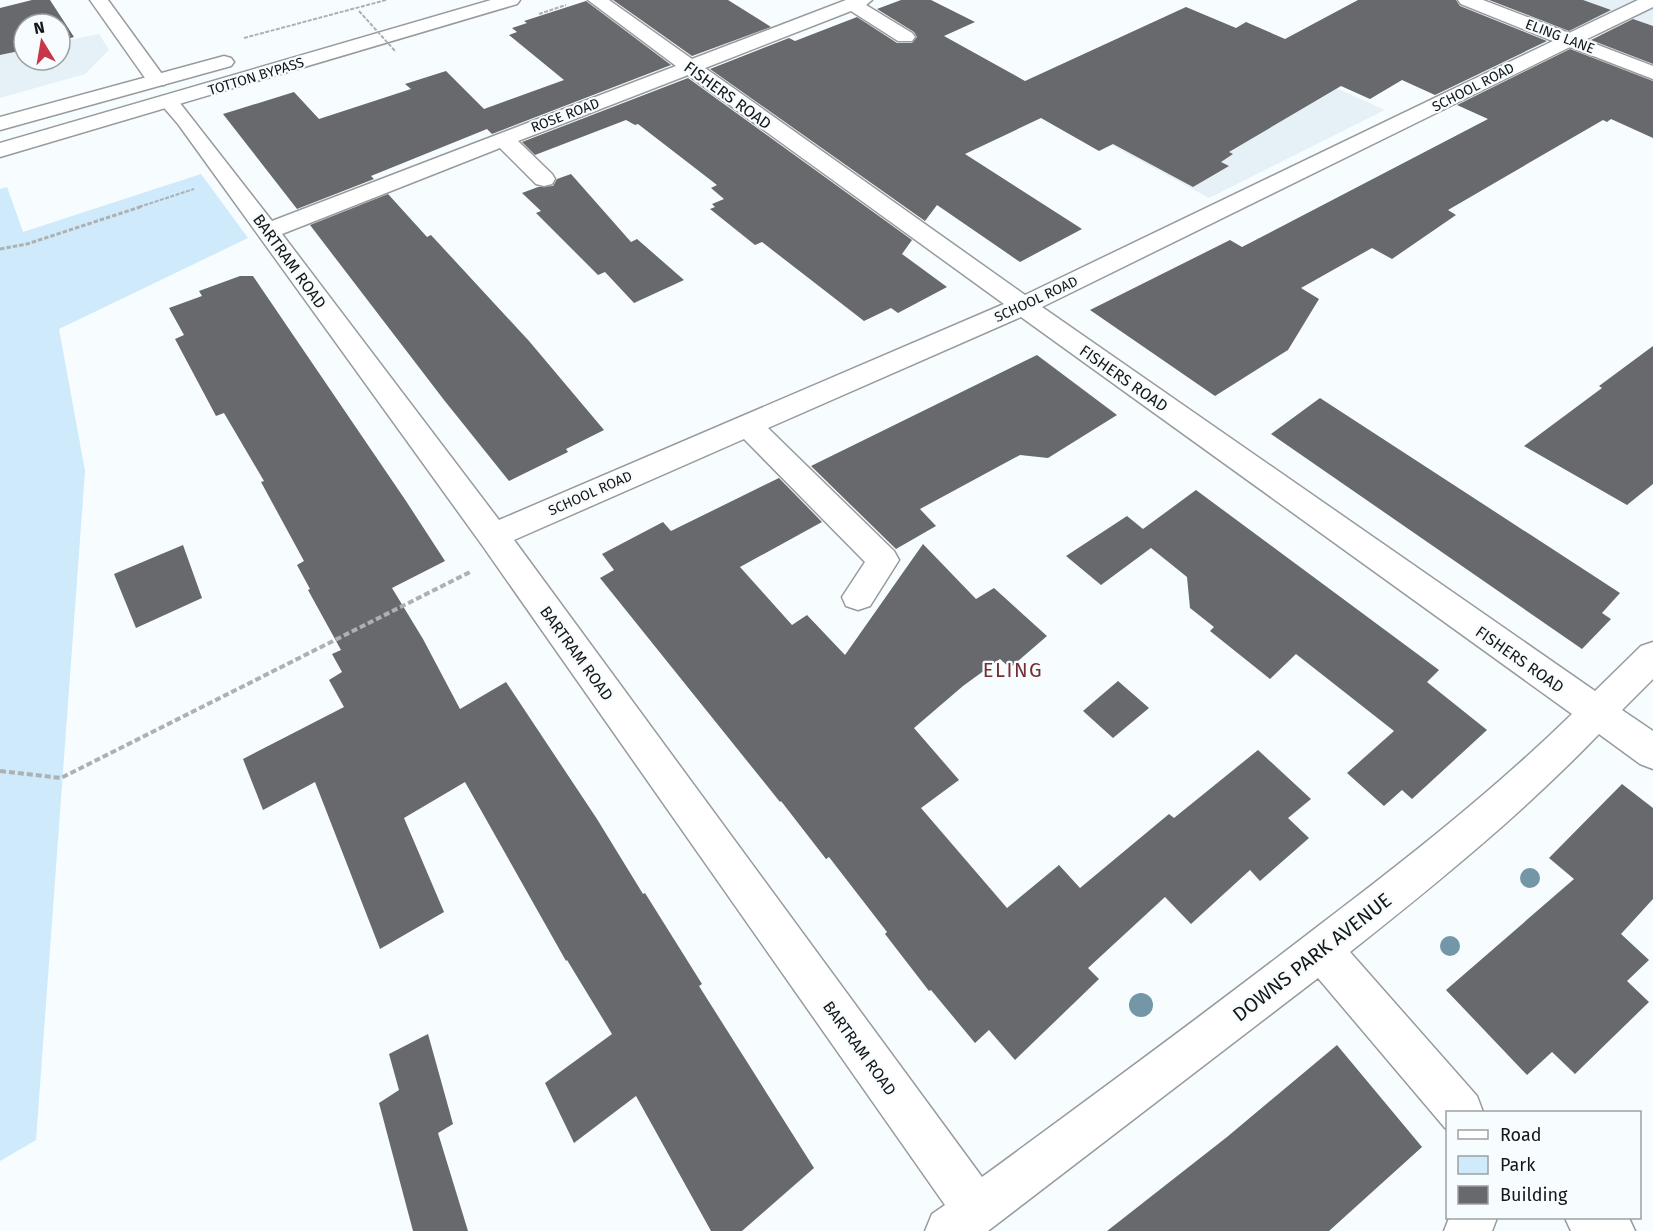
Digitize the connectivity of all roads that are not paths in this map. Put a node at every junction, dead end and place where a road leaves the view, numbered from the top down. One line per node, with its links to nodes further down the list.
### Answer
1 (99, 0): 14 (street)
2 (444, 0): 8 (street)
3 (511, 0): 15 (street, TOTTON BYPASS)
4 (597, 0): 12 (street, FISHERS ROAD)
5 (1467, 0): 10 (street, ELING LANE)
6 (1652, 0): 10 (street, SCHOOL ROAD)
7 (857, 2): 9 (street); 12 (street, ROSE ROAD)
8 (420, 7)
9 (905, 38)
10 (1569, 39): 13 (street, ELING LANE); 21 (street, SCHOOL ROAD)
11 (237, 49): 14 (street, TOTTON BYPASS)
12 (689, 68): 17 (street, ROSE ROAD); 21 (street, FISHERS ROAD)
13 (1653, 73)
14 (157, 81): 16 (street, TOTTON BYPASS)
15 (169, 102): 18 (street, TOTTON BYPASS); 20 (street, BARTRAM ROAD)
16 (0, 124)
17 (503, 139): 19 (street); 20 (street, ROSE ROAD)
18 (0, 150)
19 (544, 179)
20 (267, 231): 23 (street, BARTRAM ROAD)
21 (1023, 306): 22 (street, SCHOOL ROAD); 26 (street, FISHERS ROAD)
22 (747, 424): 23 (street, SCHOOL ROAD); 24 (street)
23 (499, 545): 31 (street, BARTRAM ROAD)
24 (858, 597)
25 (1653, 656): 26 (street, DOWNS PARK AVENUE)
26 (1596, 712): 27 (street, FISHERS ROAD); 28 (street, DOWNS PARK AVENUE)
27 (1653, 752)
28 (1322, 951): 29 (street); 31 (street, DOWNS PARK AVENUE)
29 (1459, 1111)
30 (1591, 1219): 32 (street)
31 (963, 1221)
32 (1611, 1231)

